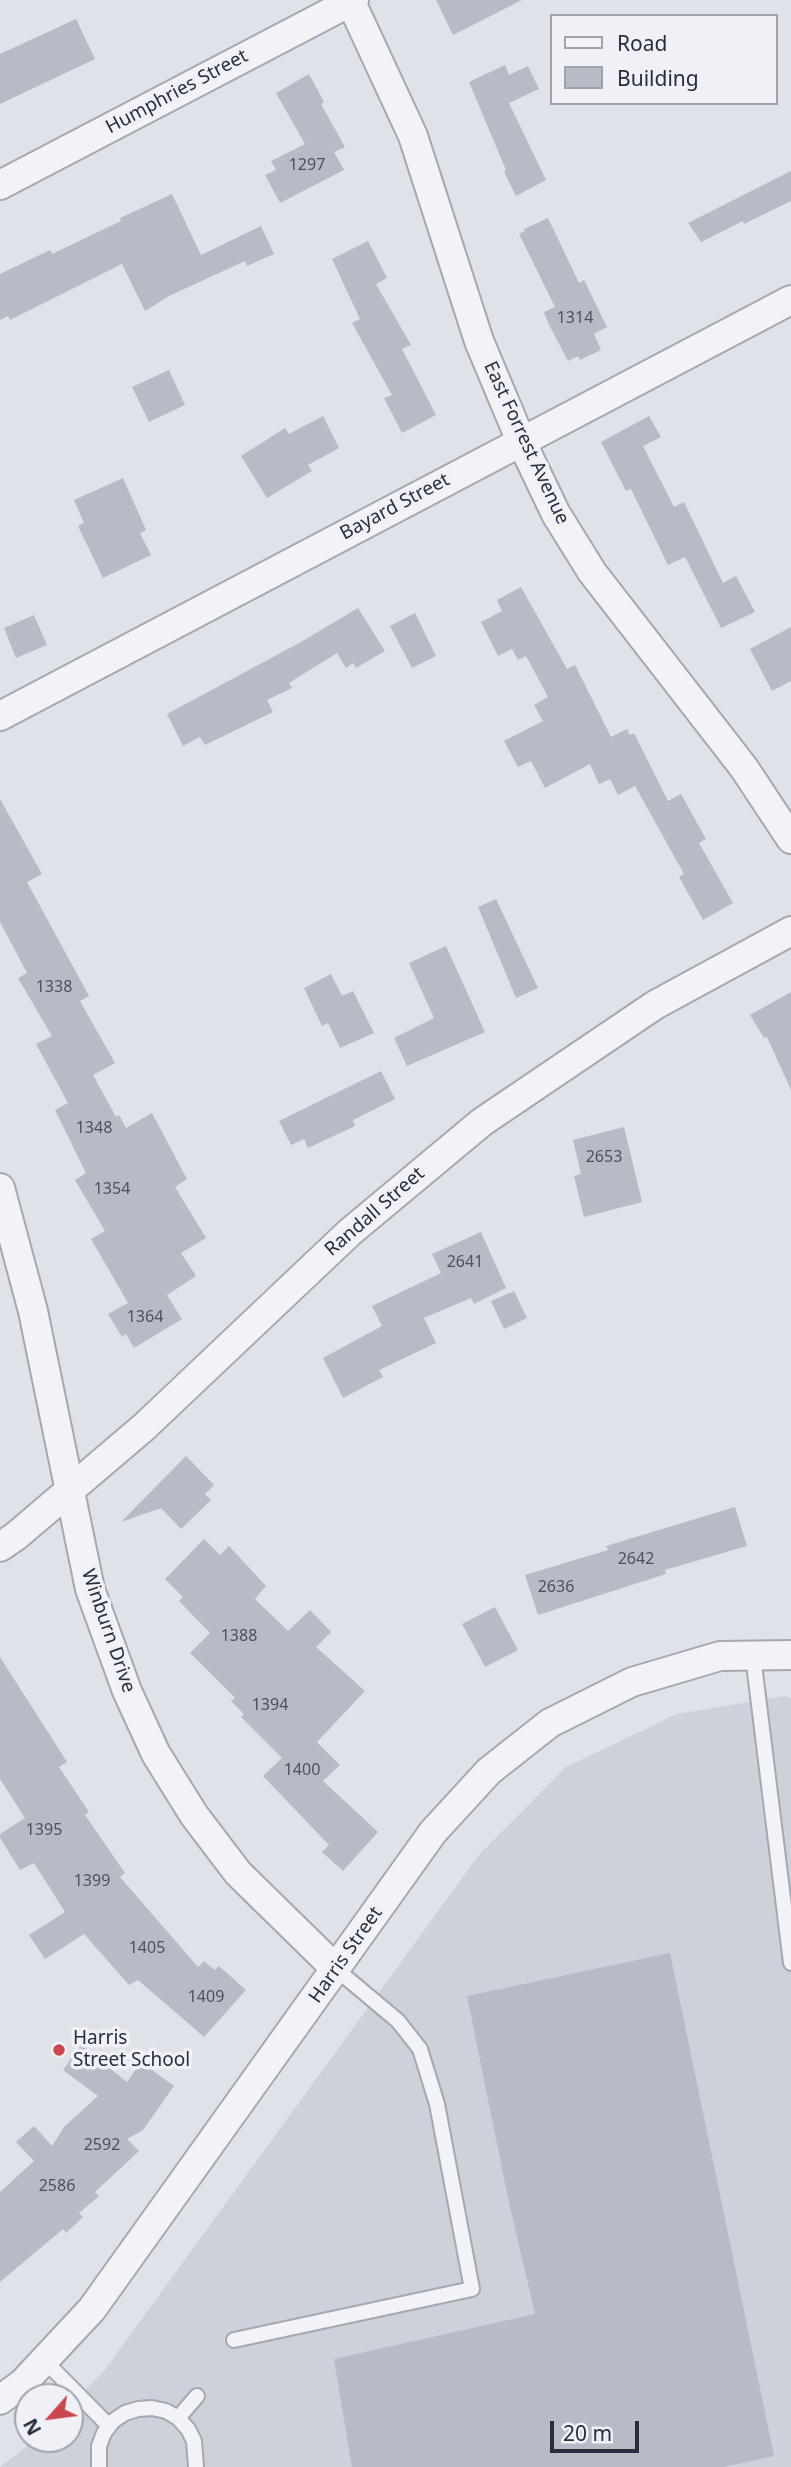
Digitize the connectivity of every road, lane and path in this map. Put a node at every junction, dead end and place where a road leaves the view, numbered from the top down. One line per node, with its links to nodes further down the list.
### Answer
1 (352, 1): 2 (street, Humphries Street); 4 (street, East Forrest Avenue)
2 (0, 185)
3 (791, 300): 4 (street, Bayard Street)
4 (521, 441): 5 (street, Bayard Street); 6 (street, East Forrest Avenue)
5 (0, 716)
6 (791, 839)
7 (791, 931): 9 (street, Randall Street)
8 (0, 1188): 9 (street, Winburn Drive)
9 (70, 1489): 10 (street, Randall Street); 14 (street, Winburn Drive)
10 (0, 1547)
11 (791, 1655): 12 (street, Harris Street)
12 (753, 1656): 13 (lane); 14 (street, Harris Street)
13 (791, 1963)
14 (336, 1969): 15 (lane); 16 (street, Harris Street)
15 (234, 2340)
16 (44, 2360): 18 (street, Harris Street); 20 (lane)
17 (197, 2396): 19 (lane)
18 (0, 2400)
19 (178, 2418): 20 (lane); 22 (lane)
20 (109, 2426): 21 (lane)
21 (99, 2467)
22 (196, 2467)

